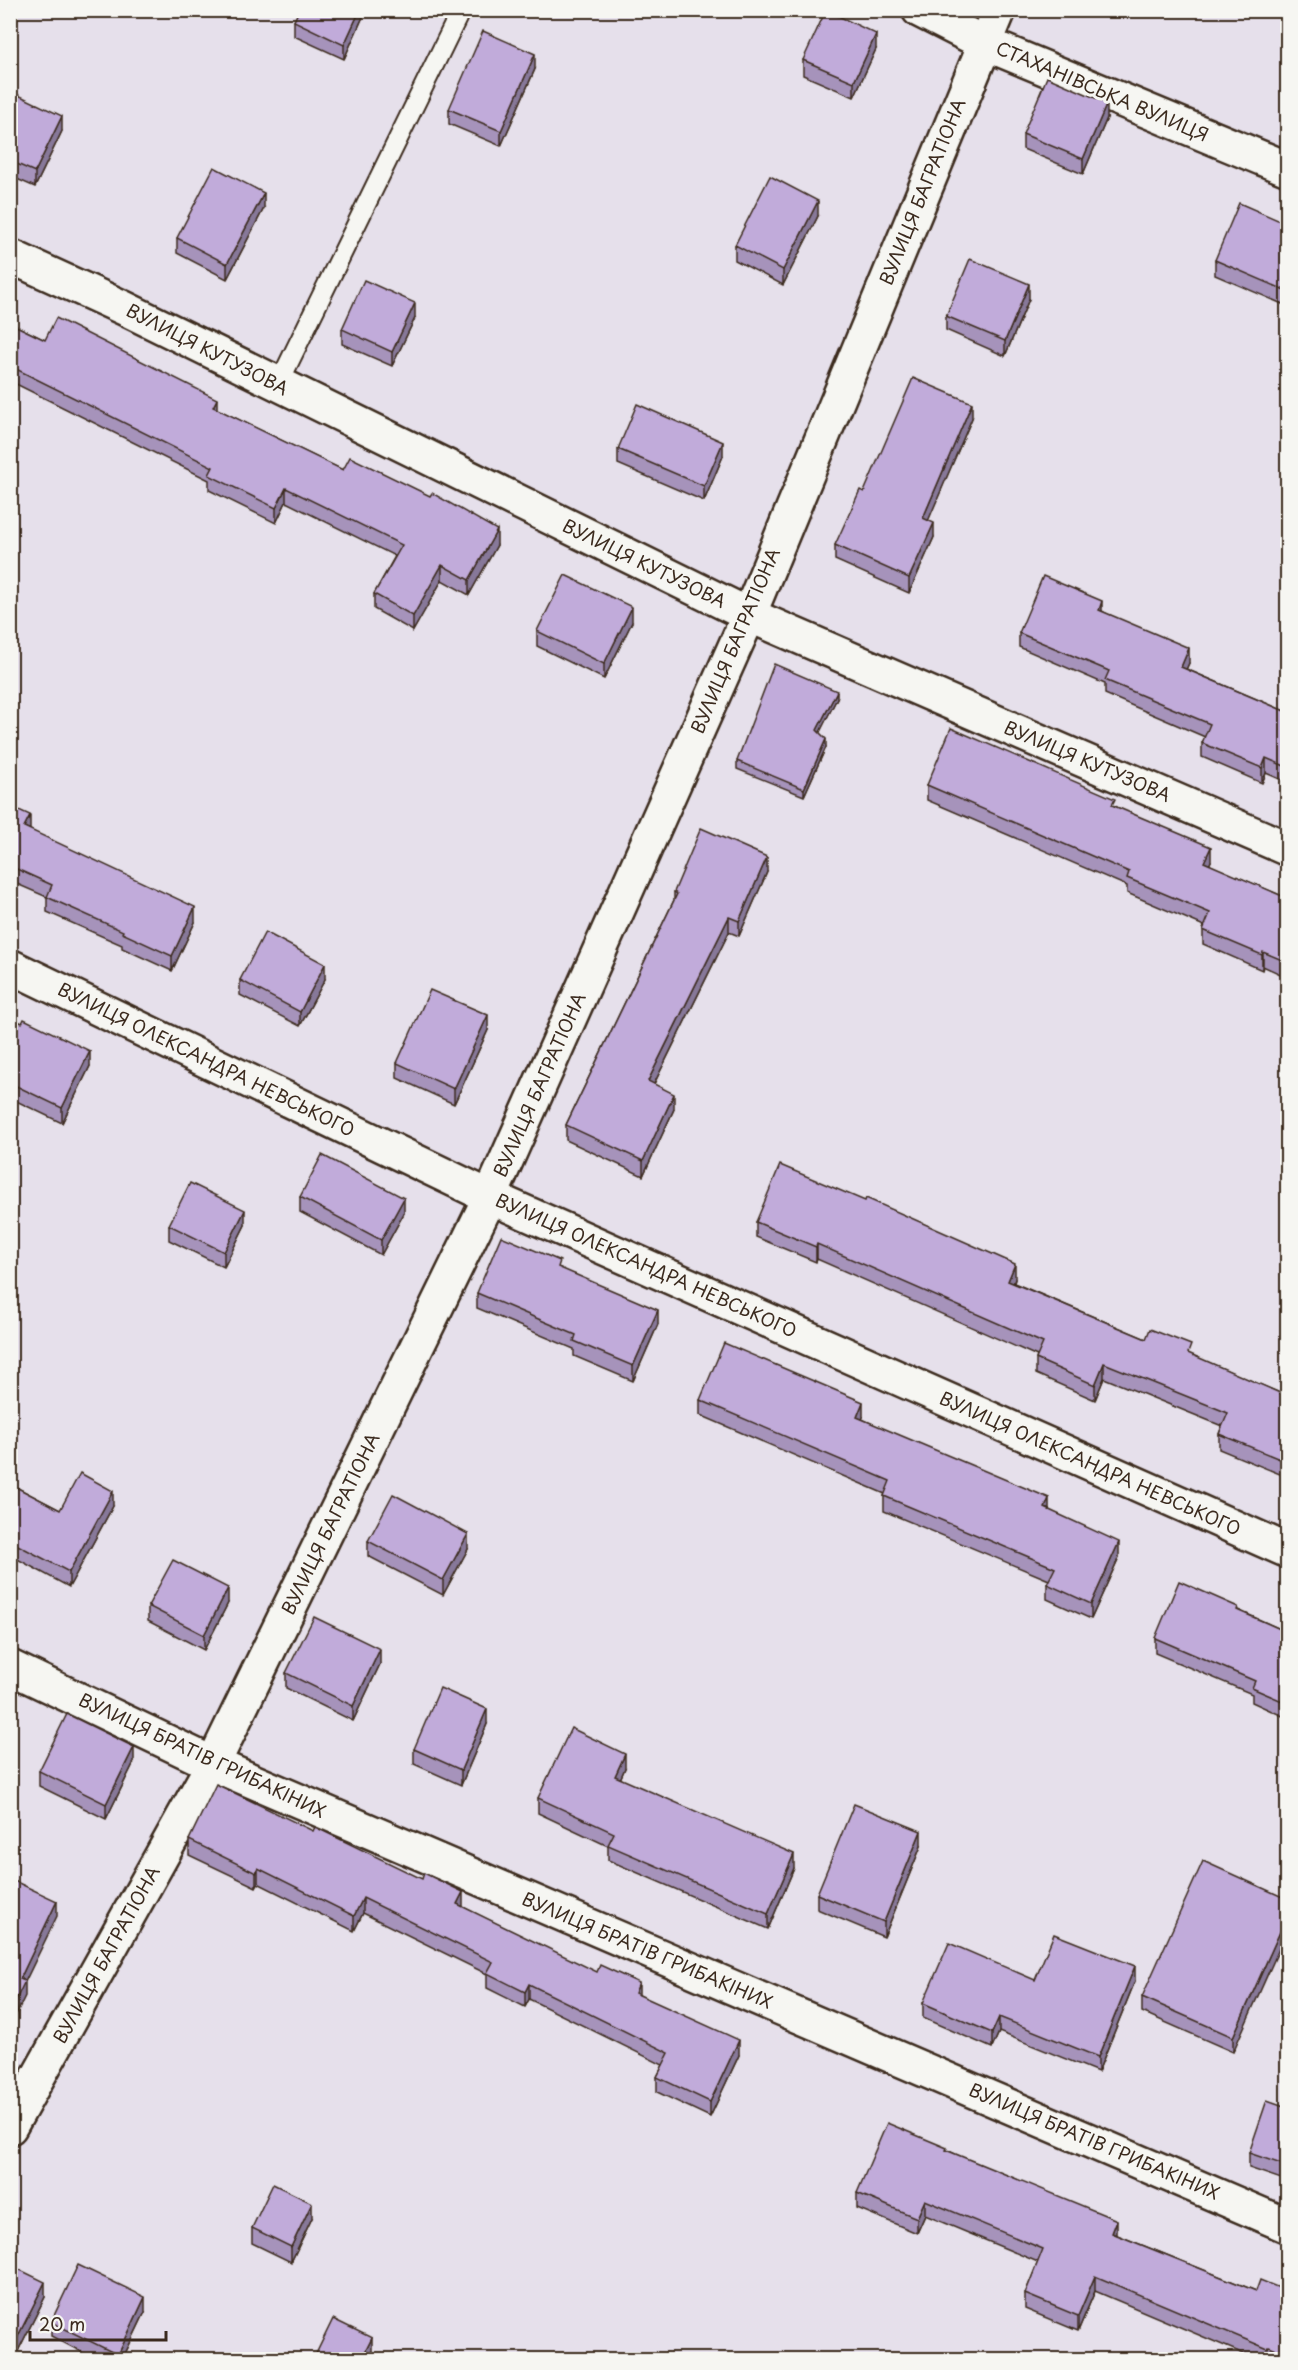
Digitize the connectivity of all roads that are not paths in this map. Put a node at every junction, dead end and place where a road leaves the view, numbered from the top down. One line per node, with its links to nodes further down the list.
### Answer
1 (461, 10): 7 (lane)
2 (919, 10): 4 (street, СТАХАНІВСЬКА ВУЛИЦЯ)
3 (999, 10): 4 (street, ВУЛИЦЯ БАГРАТІОНА)
4 (984, 43): 5 (street, СТАХАНІВСЬКА ВУЛИЦЯ); 8 (street, ВУЛИЦЯ БАГРАТІОНА)
5 (1287, 170)
6 (10, 256): 7 (street, ВУЛИЦЯ КУТУЗОВА)
7 (278, 385): 8 (street, ВУЛИЦЯ КУТУЗОВА)
8 (749, 615): 9 (street, ВУЛИЦЯ КУТУЗОВА); 11 (street, ВУЛИЦЯ БАГРАТІОНА)
9 (1287, 849)
10 (10, 966): 11 (street, ВУЛИЦЯ ОЛЕКСАНДРА НЕВСЬКОГО)
11 (490, 1197): 12 (street, ВУЛИЦЯ ОЛЕКСАНДРА НЕВСЬКОГО); 14 (street, ВУЛИЦЯ БАГРАТІОНА)
12 (1287, 1551)
13 (10, 1667): 14 (street, ВУЛИЦЯ БРАТІВ ГРИБАКІНИХ)
14 (213, 1764): 15 (street, ВУЛИЦЯ БАГРАТІОНА); 16 (street, ВУЛИЦЯ БРАТІВ ГРИБАКІНИХ)
15 (10, 2127)
16 (1287, 2226)

